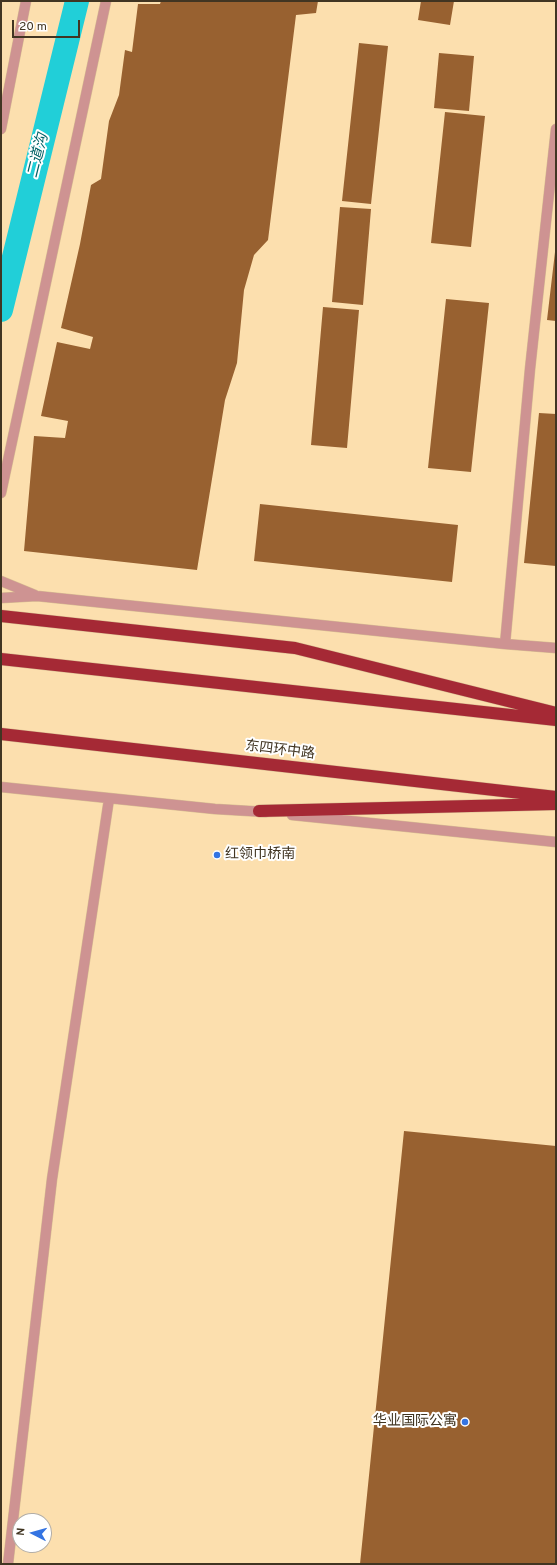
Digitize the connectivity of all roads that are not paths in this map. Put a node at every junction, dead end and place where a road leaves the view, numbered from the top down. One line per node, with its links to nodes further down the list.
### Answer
1 (26, 1): 3 (street)
2 (106, 1): 5 (street)
3 (1, 129)
4 (556, 129): 10 (street)
5 (1, 493)
6 (1, 581): 7 (street)
7 (37, 596): 8 (street); 10 (street)
8 (1, 598)
9 (1, 616): 13 (highway)
10 (505, 644): 11 (street)
11 (556, 648)
12 (1, 659): 14 (highway)
13 (556, 713)
14 (556, 720)
15 (1, 734): 19 (highway, 东四环中路)
16 (1, 787): 17 (street)
17 (16, 788): 18 (street); 20 (street)
18 (1, 790)
19 (556, 797)
20 (109, 799): 22 (street); 24 (street)
21 (556, 804): 22 (highway)
22 (259, 811): 23 (street)
23 (556, 842)
24 (8, 1564)

